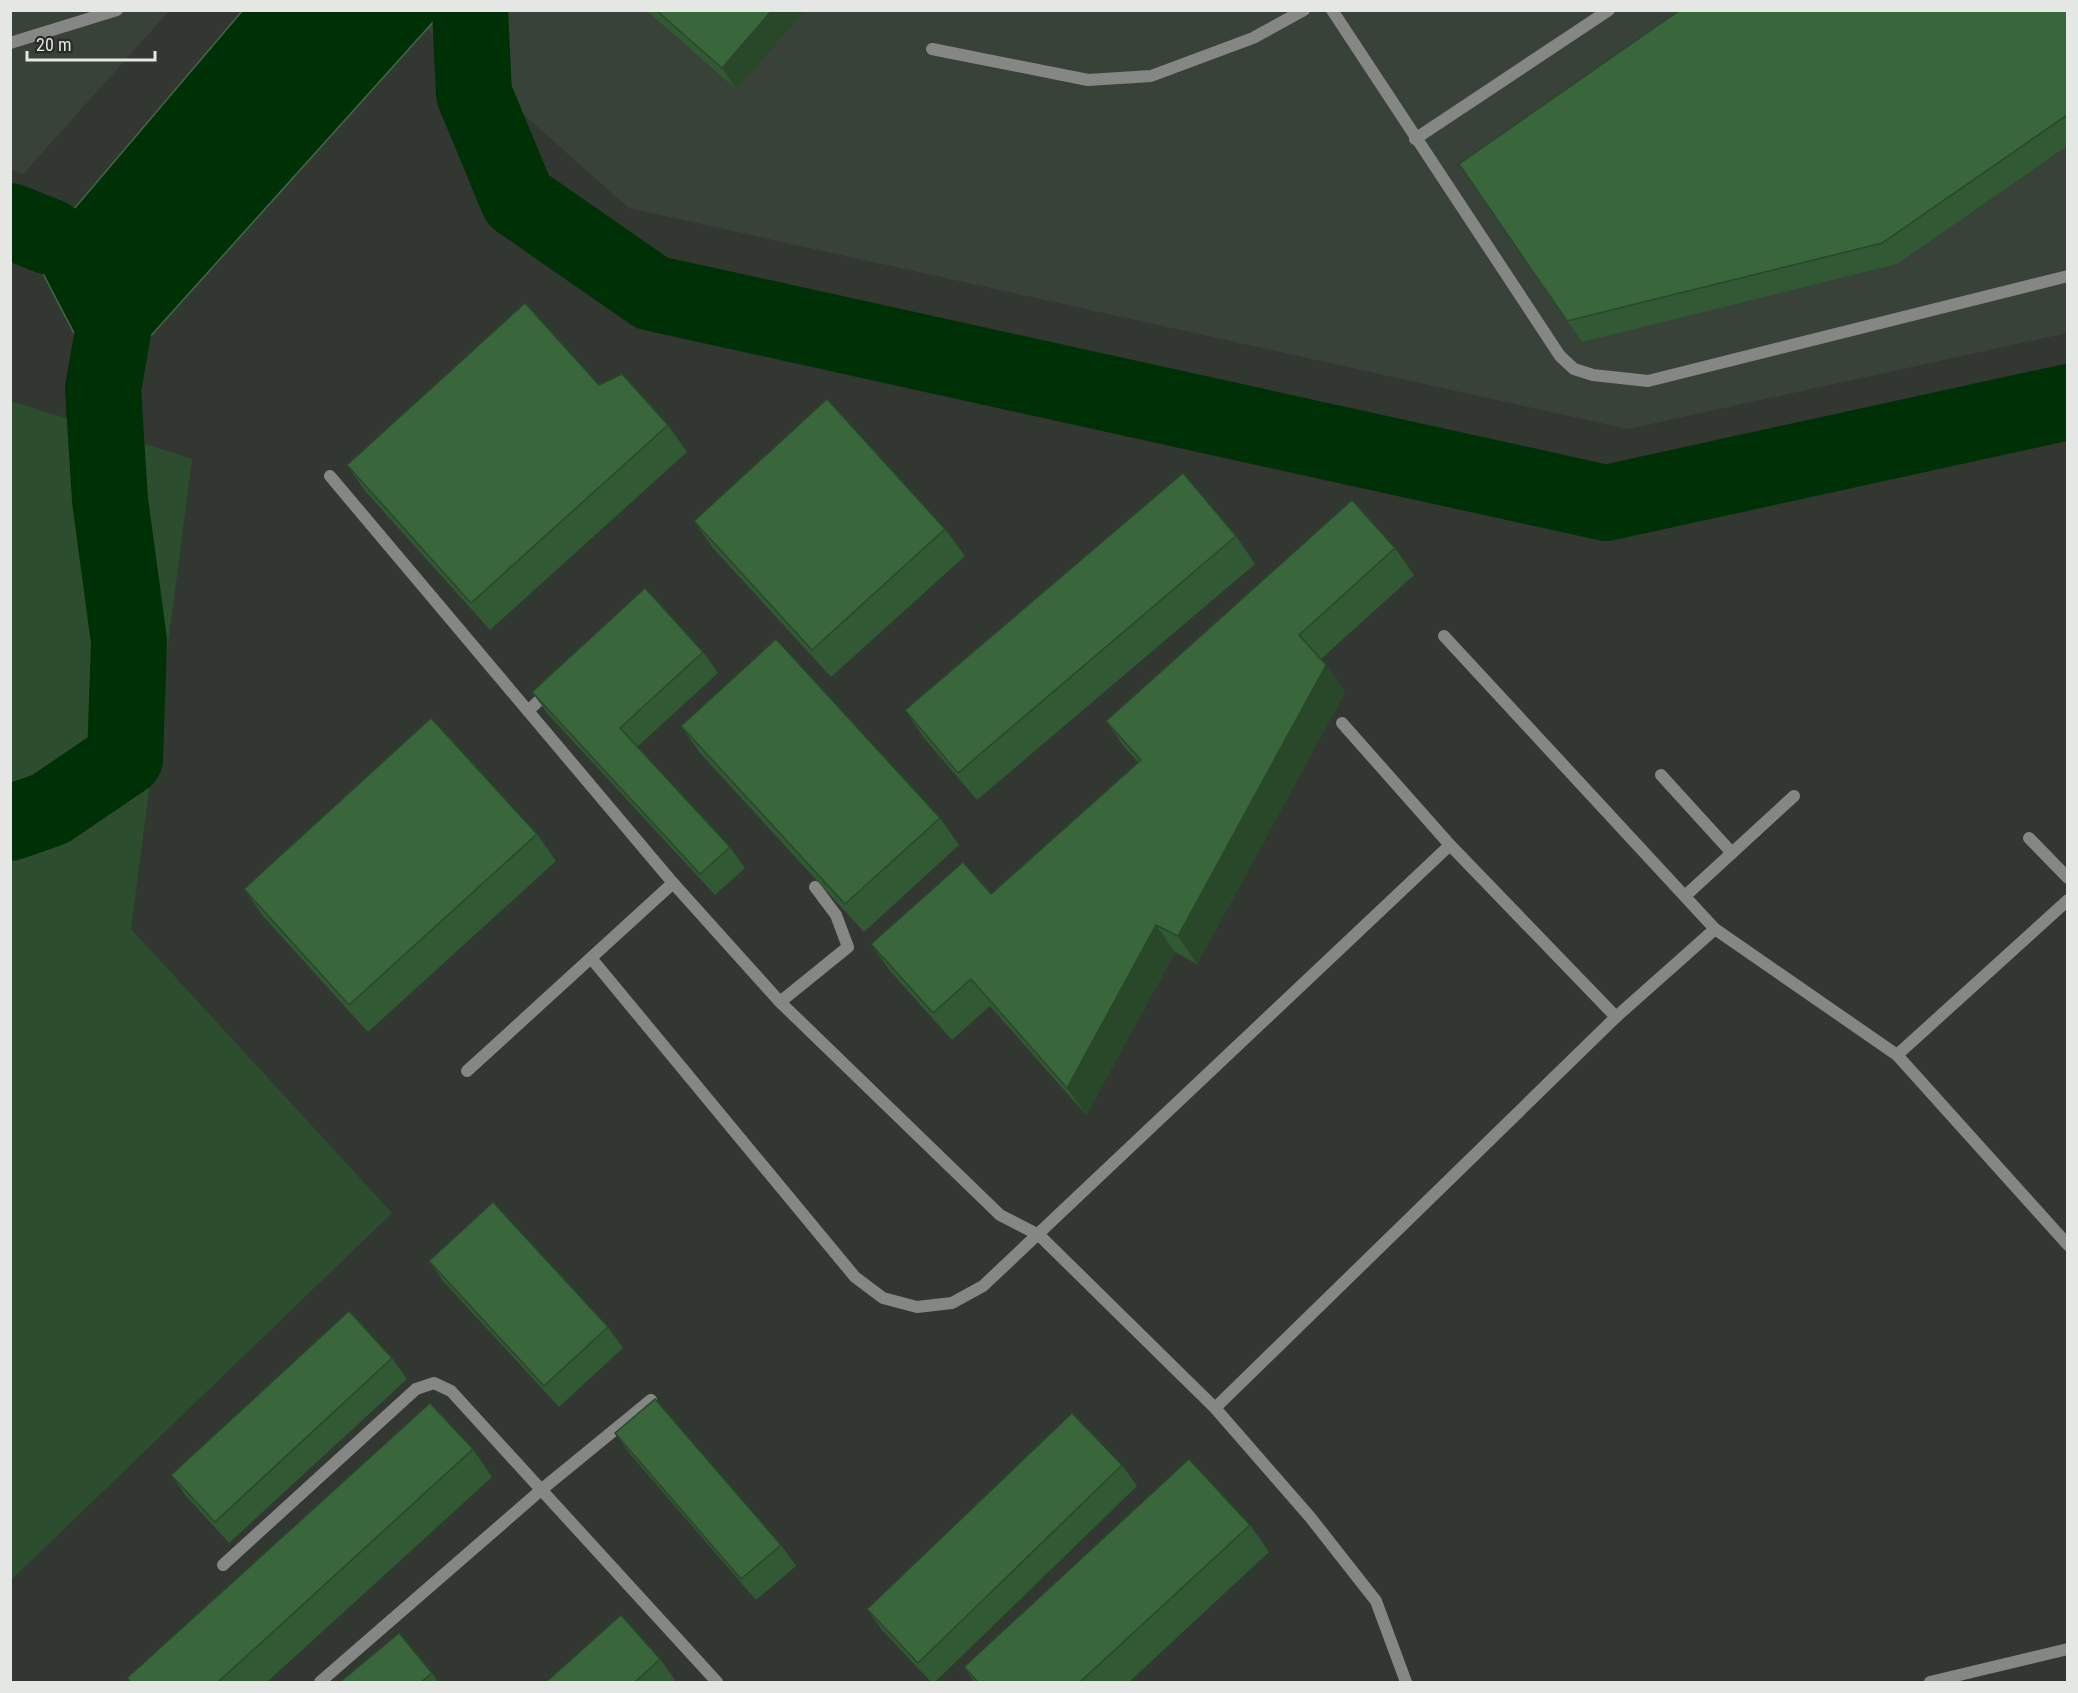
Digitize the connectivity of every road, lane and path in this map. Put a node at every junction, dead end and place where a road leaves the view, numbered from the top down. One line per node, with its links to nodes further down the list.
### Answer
1 (117, 10): 5 (street)
2 (1304, 10): 6 (street)
3 (1332, 10): 7 (street)
4 (1610, 10): 7 (street)
5 (10, 43)
6 (932, 49)
7 (1415, 139): 8 (street)
8 (2067, 276)
9 (330, 476): 12 (street)
10 (1444, 636): 22 (street)
11 (561, 680): 12 (street)
12 (528, 711): 20 (street)
13 (1342, 723): 17 (street)
14 (1661, 775): 18 (street)
15 (1794, 796): 18 (street)
16 (2030, 838): 19 (street)
17 (1450, 845): 27 (street); 30 (street)
18 (1732, 853): 22 (street)
19 (2067, 878)
20 (673, 883): 25 (street); 26 (street)
21 (815, 887): 26 (street)
22 (1685, 896): 24 (street)
23 (2067, 900): 28 (street)
24 (1715, 929): 27 (street); 28 (street)
25 (591, 957): 29 (street); 30 (street)
26 (780, 1002): 30 (street)
27 (1616, 1017): 33 (street)
28 (1897, 1055): 31 (street)
29 (467, 1071)
30 (1039, 1235): 33 (street)
31 (2067, 1245)
32 (651, 1400): 34 (street)
33 (1215, 1408): 39 (street)
34 (542, 1490): 35 (street); 37 (street); 38 (street)
35 (223, 1565)
36 (2067, 1648): 40 (street)
37 (321, 1683)
38 (717, 1683)
39 (1406, 1683)
40 (1930, 1683)

